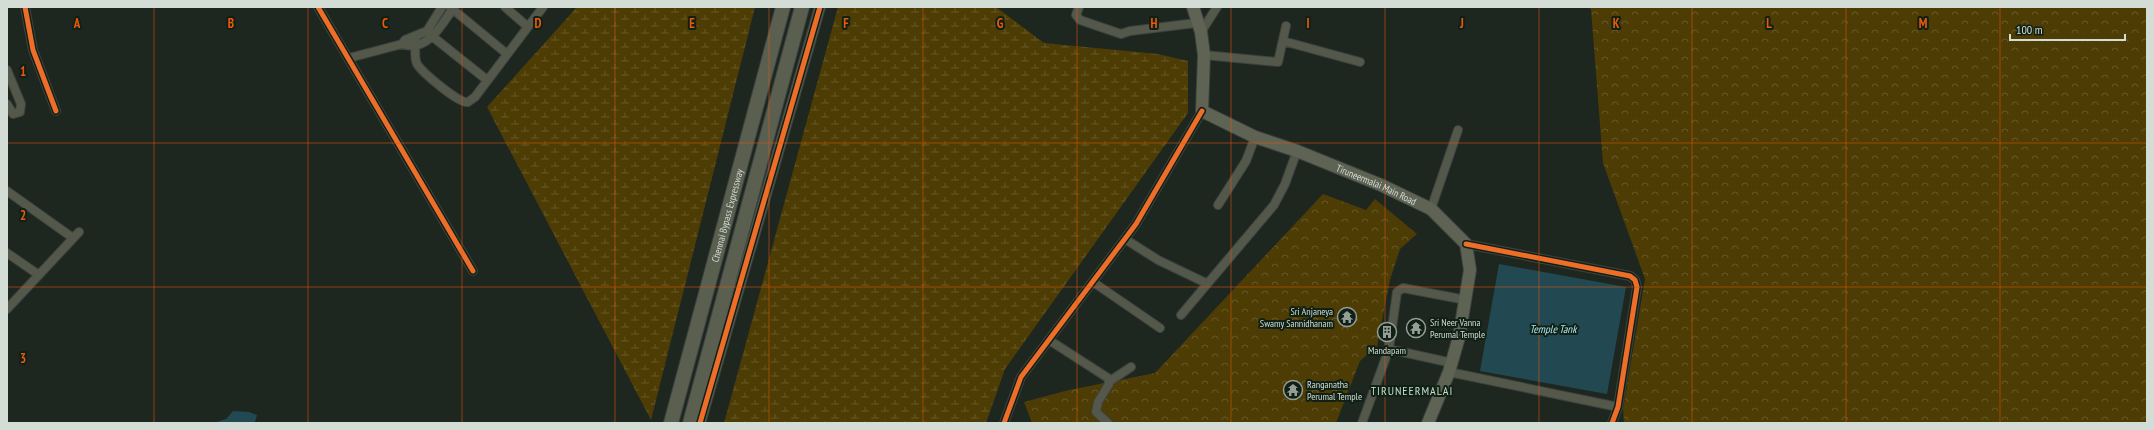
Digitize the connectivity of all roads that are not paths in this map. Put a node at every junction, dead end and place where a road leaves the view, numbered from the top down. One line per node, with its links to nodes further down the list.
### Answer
1 (25, 7): 26 (street)
2 (318, 7): 21 (street)
3 (442, 7): 17 (street)
4 (505, 7): 15 (street)
5 (543, 7): 15 (street)
6 (783, 7): 53 (highway, Chennai Bypass Expressway)
7 (802, 7): 54 (highway, Chennai Bypass Expressway)
8 (820, 7): 55 (street)
9 (1079, 7): 14 (street)
10 (1193, 7): 14 (main road)
11 (1217, 7): 14 (street)
12 (452, 8): 16 (street); 19 (street)
13 (1286, 26): 18 (street)
14 (1198, 27): 20 (main road)
15 (528, 28): 19 (street)
16 (433, 37): 17 (street); 24 (street)
17 (416, 40): 21 (street); 24 (street)
18 (1283, 41): 20 (street); 22 (street)
19 (508, 54): 24 (street)
20 (1204, 55): 27 (main road)
21 (349, 58): 39 (street)
22 (1360, 62)
23 (7, 70): 25 (street)
24 (487, 80)
25 (7, 104)
26 (56, 111)
27 (1202, 111): 29 (main road, Tiruneermalai Main Road); 36 (street)
28 (1458, 130): 33 (street)
29 (1255, 137): 30 (main road, Tiruneermalai Main Road); 32 (street)
30 (1297, 151): 33 (main road, Tiruneermalai Main Road); 42 (street)
31 (7, 191): 35 (street)
32 (1218, 205)
33 (1431, 209): 37 (main road, Tiruneermalai Main Road)
34 (79, 232): 35 (street)
35 (73, 238): 40 (street)
36 (1125, 239): 41 (street); 42 (street)
37 (1466, 244): 43 (main road); 52 (street)
38 (7, 253): 40 (street)
39 (473, 271)
40 (39, 275): 44 (street)
41 (1093, 282): 46 (street); 47 (street)
42 (1206, 283): 45 (street)
43 (1466, 300): 48 (street); 50 (main road)
44 (7, 309)
45 (1181, 315)
46 (1160, 328)
47 (1049, 340): 51 (street); 56 (street)
48 (1389, 349): 50 (street); 58 (street)
49 (1131, 367): 51 (street)
50 (1450, 368): 52 (street); 59 (main road)
51 (1110, 381): 57 (street)
52 (1618, 407): 60 (street)
53 (671, 423)
54 (690, 423)
55 (700, 423)
56 (1004, 423)
57 (1108, 423)
58 (1362, 423)
59 (1428, 423)
60 (1612, 423)

